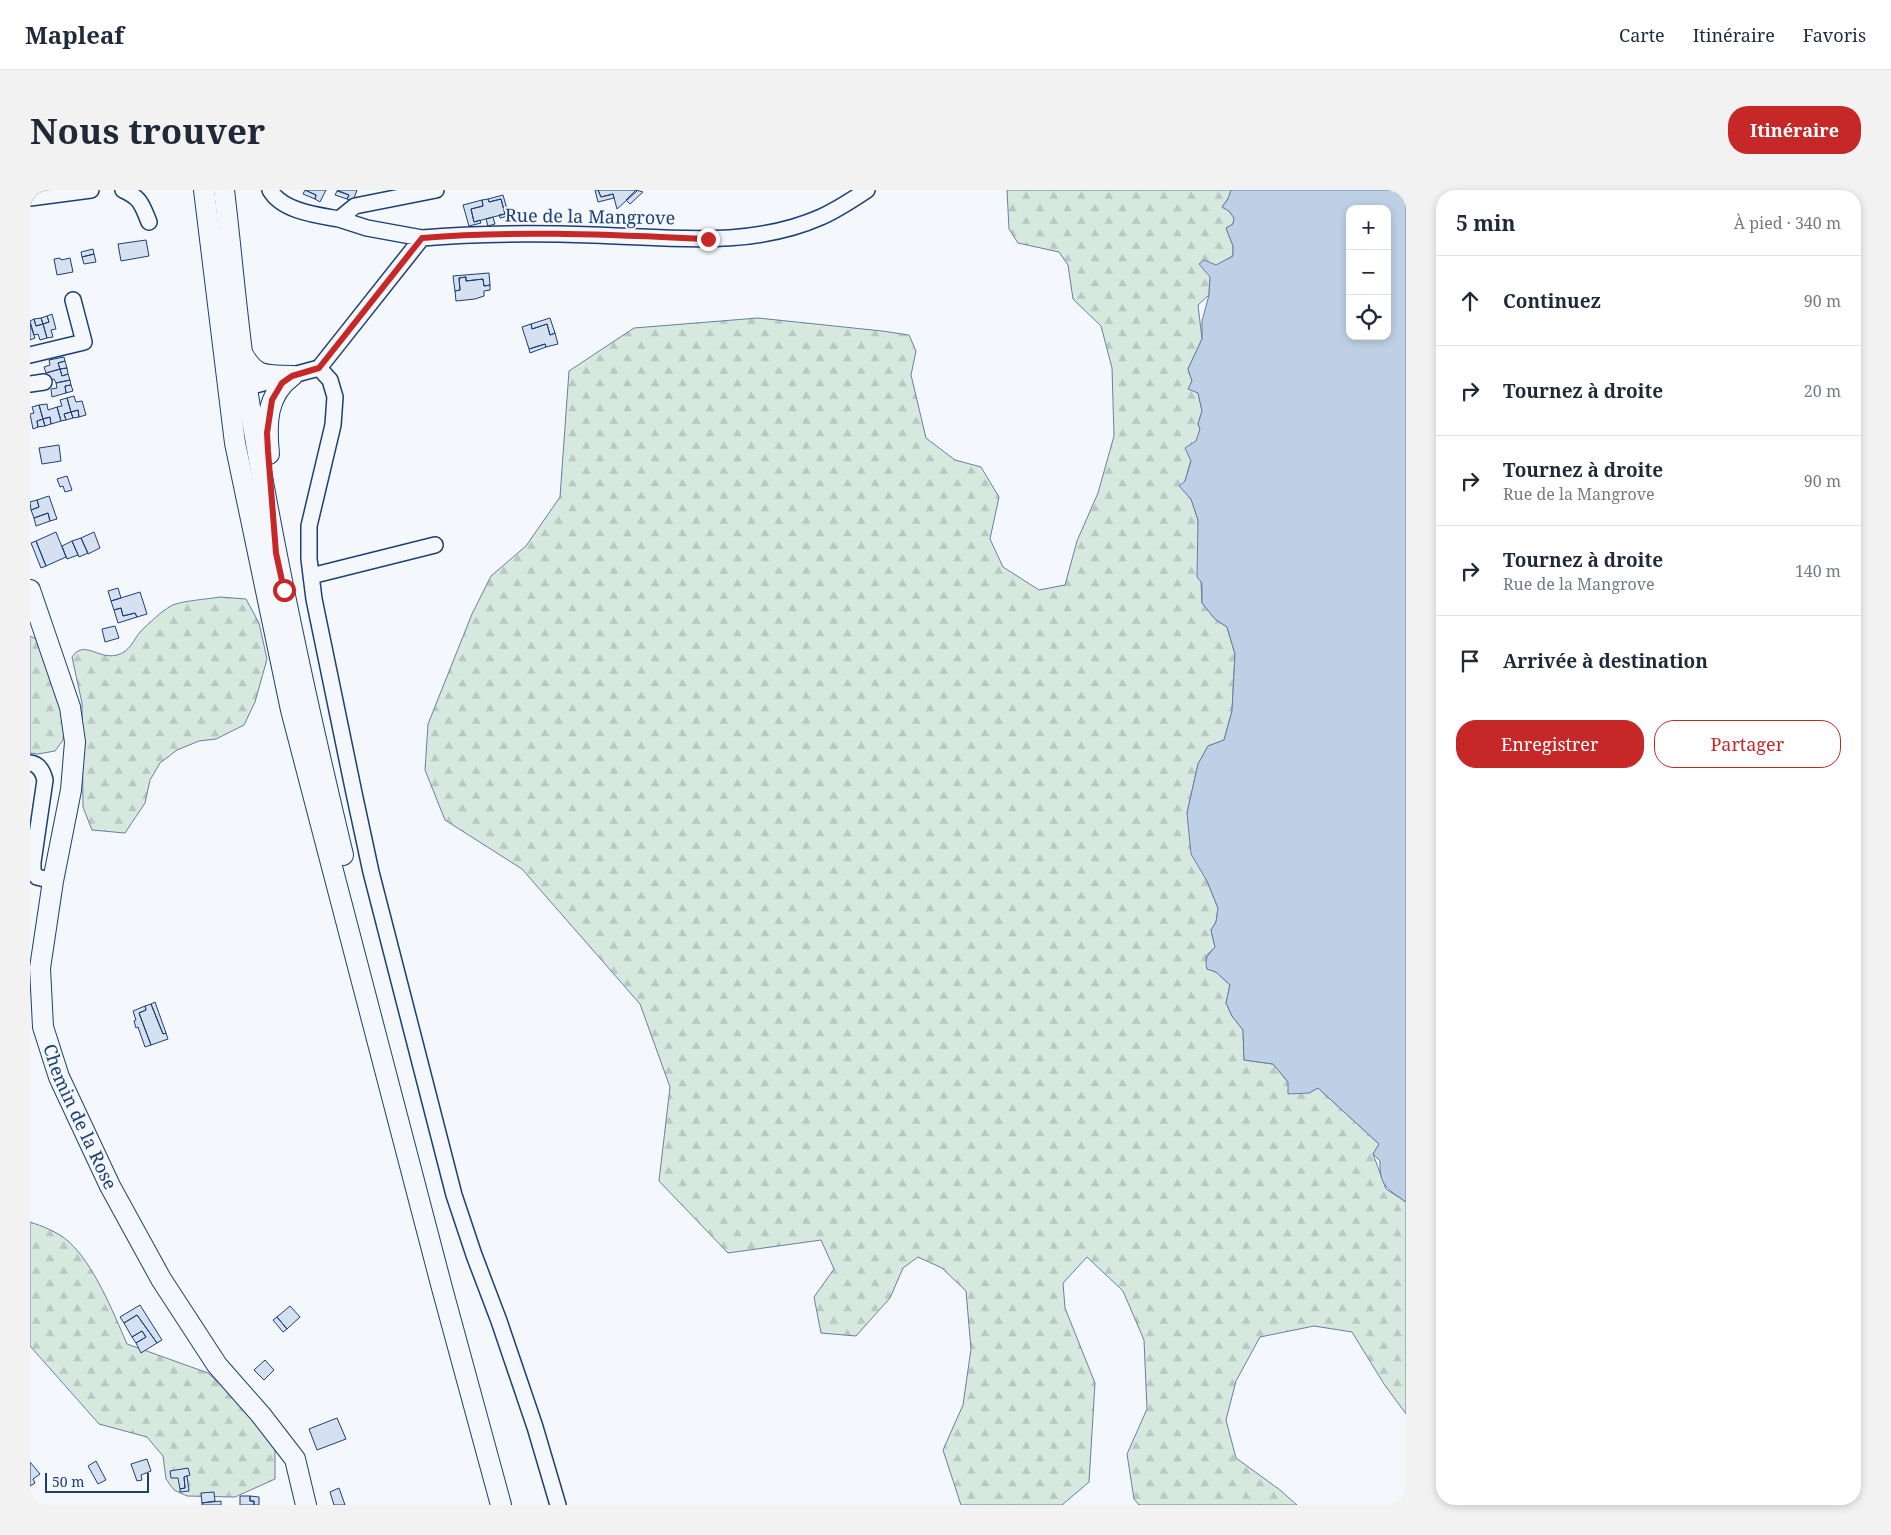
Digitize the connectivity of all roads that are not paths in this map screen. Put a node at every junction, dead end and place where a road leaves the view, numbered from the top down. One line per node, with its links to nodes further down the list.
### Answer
1 (91, 190): 8 (street)
2 (123, 190): 10 (street)
3 (204, 190): 17 (main road)
4 (224, 190): 13 (main road)
5 (270, 190): 9 (street, Rue de la Mangrove)
6 (436, 190): 9 (street)
7 (867, 190): 11 (street, Rue de la Mangrove)
8 (30, 198)
9 (339, 219): 11 (street, Rue de la Mangrove)
10 (150, 222)
11 (422, 238): 15 (street)
12 (73, 300): 14 (street)
13 (242, 353): 16 (main road); 17 (main road)
14 (30, 355)
15 (319, 368): 16 (street); 20 (street)
16 (292, 376): 17 (street); 19 (main road)
17 (245, 388): 19 (main road); 26 (main road)
18 (435, 545): 20 (street)
19 (276, 553): 27 (main road)
20 (311, 576): 28 (street)
21 (30, 590): 23 (main road, Chemin de la Rose)
22 (30, 763): 23 (street)
23 (53, 881): 24 (main road, Chemin de la Rose)
24 (36, 1028): 25 (main road, Chemin de la Rose)
25 (306, 1505)
26 (501, 1505)
27 (512, 1505)
28 (558, 1505)

